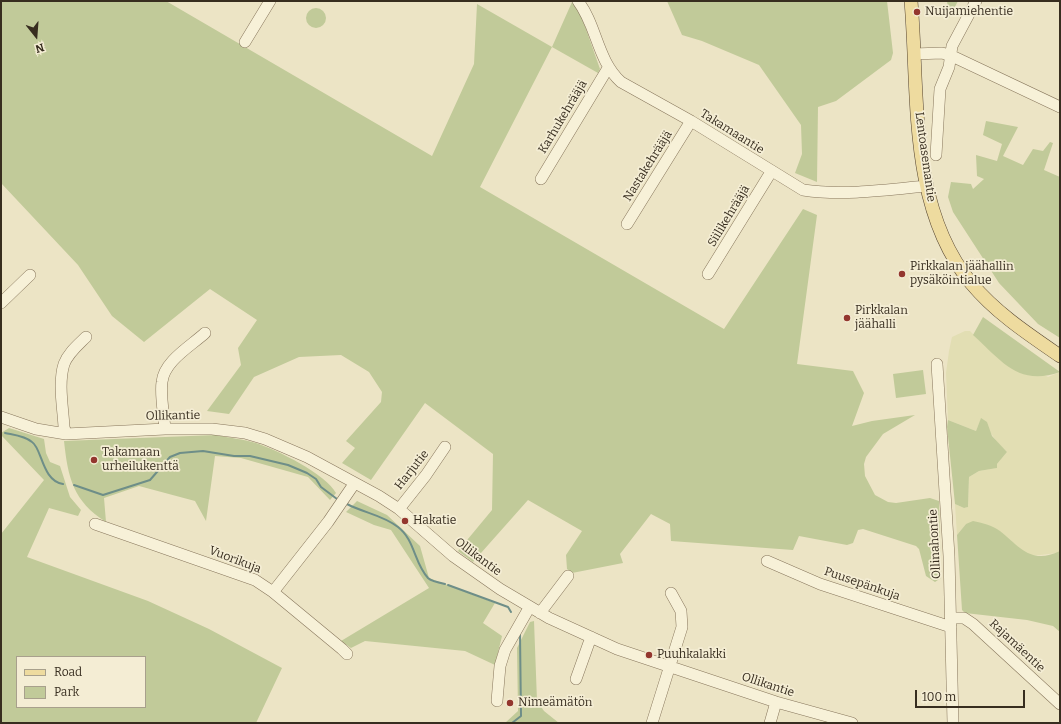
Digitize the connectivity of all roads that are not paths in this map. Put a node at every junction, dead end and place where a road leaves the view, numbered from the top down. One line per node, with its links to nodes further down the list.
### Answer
1 (270, 1): 5 (street)
2 (578, 1): 8 (street, Takamaantie)
3 (911, 1): 6 (main road, Lentoasemantie)
4 (976, 1): 7 (street)
5 (244, 42)
6 (914, 54): 7 (street); 14 (main road, Lentoasemantie)
7 (952, 56): 9 (street); 11 (street)
8 (608, 68): 10 (street, Takamaantie); 13 (street, Karhukehrääjä)
9 (1060, 107)
10 (691, 121): 12 (street, Takamaantie); 15 (street, Nastakehrääjä)
11 (936, 155)
12 (771, 172): 14 (street, Takamaantie); 16 (street, Siilikehrääjä)
13 (541, 179)
14 (926, 186): 21 (main road, Lentoasemantie)
15 (627, 224)
16 (708, 274)
17 (30, 275): 18 (street)
18 (1, 303)
19 (205, 333): 24 (street)
20 (86, 337): 25 (street)
21 (1060, 356)
22 (937, 364): 36 (street, Ollinahontie)
23 (3, 421): 25 (street, Ollikantie)
24 (165, 429): 25 (street, Ollikantie); 27 (street, Ollikantie)
25 (66, 434)
26 (445, 447): 28 (street, Harjutie)
27 (354, 484): 28 (street, Ollikantie); 32 (street)
28 (399, 509): 34 (street, Ollikantie)
29 (95, 524): 32 (street, Vuorikuja)
30 (767, 561): 36 (street, Puusepänkuja)
31 (568, 576): 35 (street)
32 (273, 592): 38 (street, Vuorikuja)
33 (671, 593): 39 (street)
34 (529, 608): 35 (street, Ollikantie); 41 (street)
35 (540, 613): 37 (street, Ollikantie)
36 (951, 622): 43 (street, Rajamäentie); 47 (street, Ollinahontie)
37 (591, 638): 39 (street, Ollikantie); 40 (street)
38 (347, 654)
39 (668, 666): 42 (street, Ollikantie); 44 (street)
40 (576, 679)
41 (497, 701)
42 (776, 702): 45 (street); 46 (street, Ollikantie)
43 (1060, 704)
44 (652, 723)
45 (770, 723)
46 (852, 723)
47 (953, 723)

